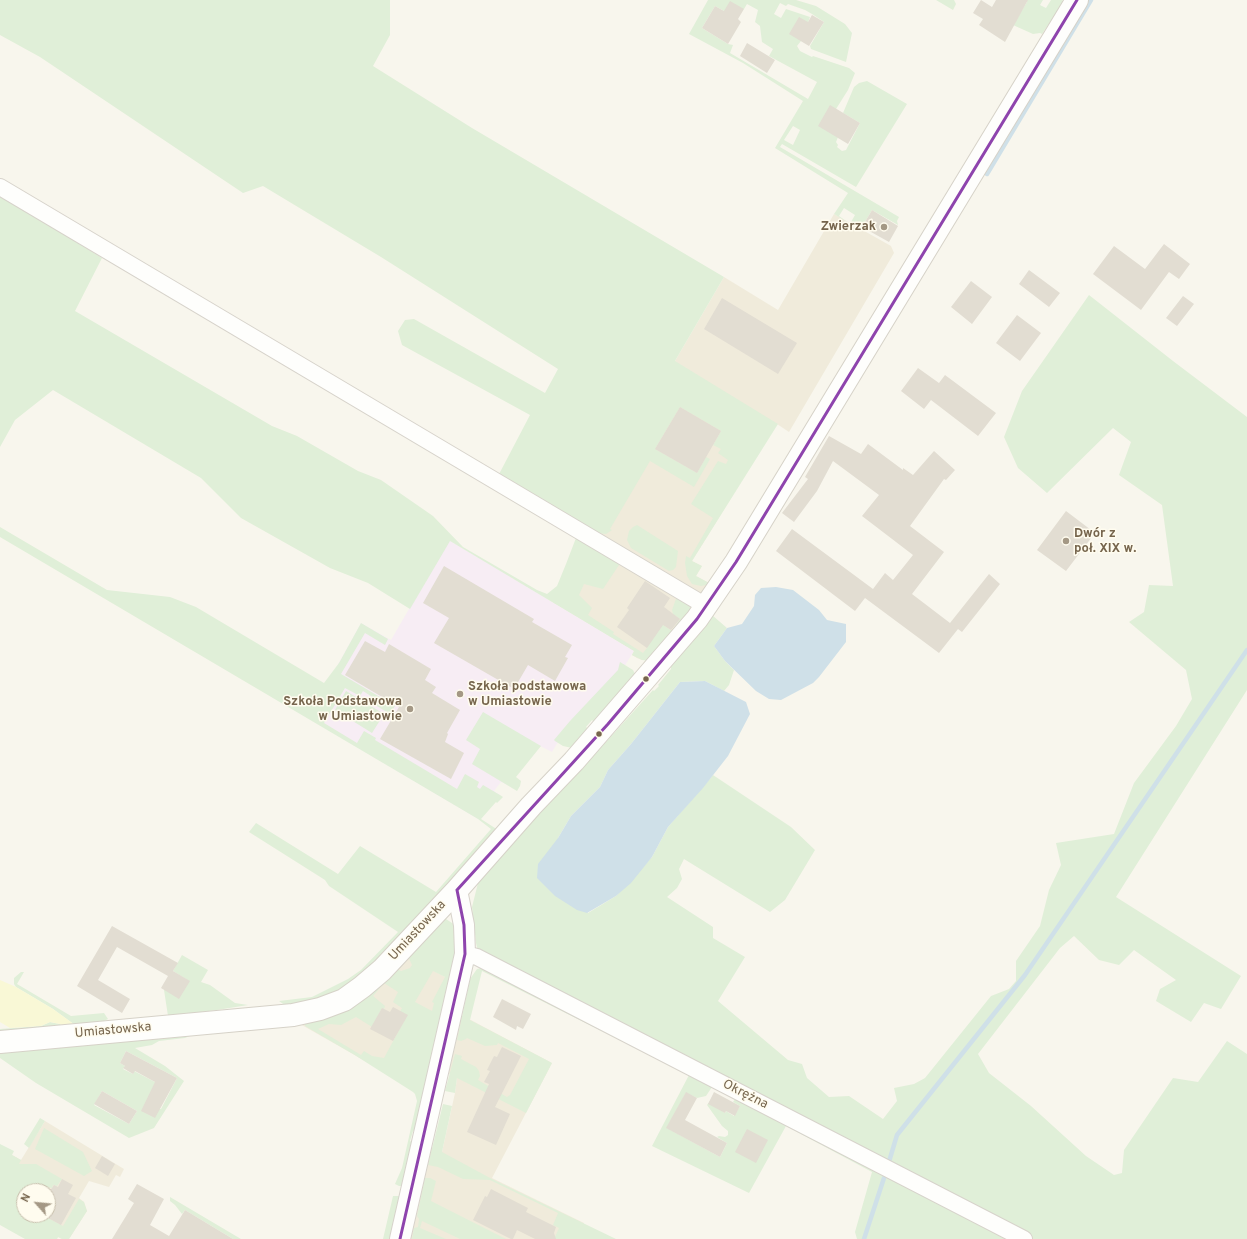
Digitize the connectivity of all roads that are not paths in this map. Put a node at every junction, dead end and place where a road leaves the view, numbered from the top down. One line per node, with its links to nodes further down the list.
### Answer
1 (1077, 0): 3 (main road, Umiastowska)
2 (0, 187): 3 (street)
3 (706, 606): 4 (main road, Umiastowska)
4 (457, 890): 5 (street); 6 (main road, Umiastowska)
5 (465, 954): 7 (street, Okrężna); 8 (street)
6 (0, 1042)
7 (1019, 1238)
8 (400, 1239)

